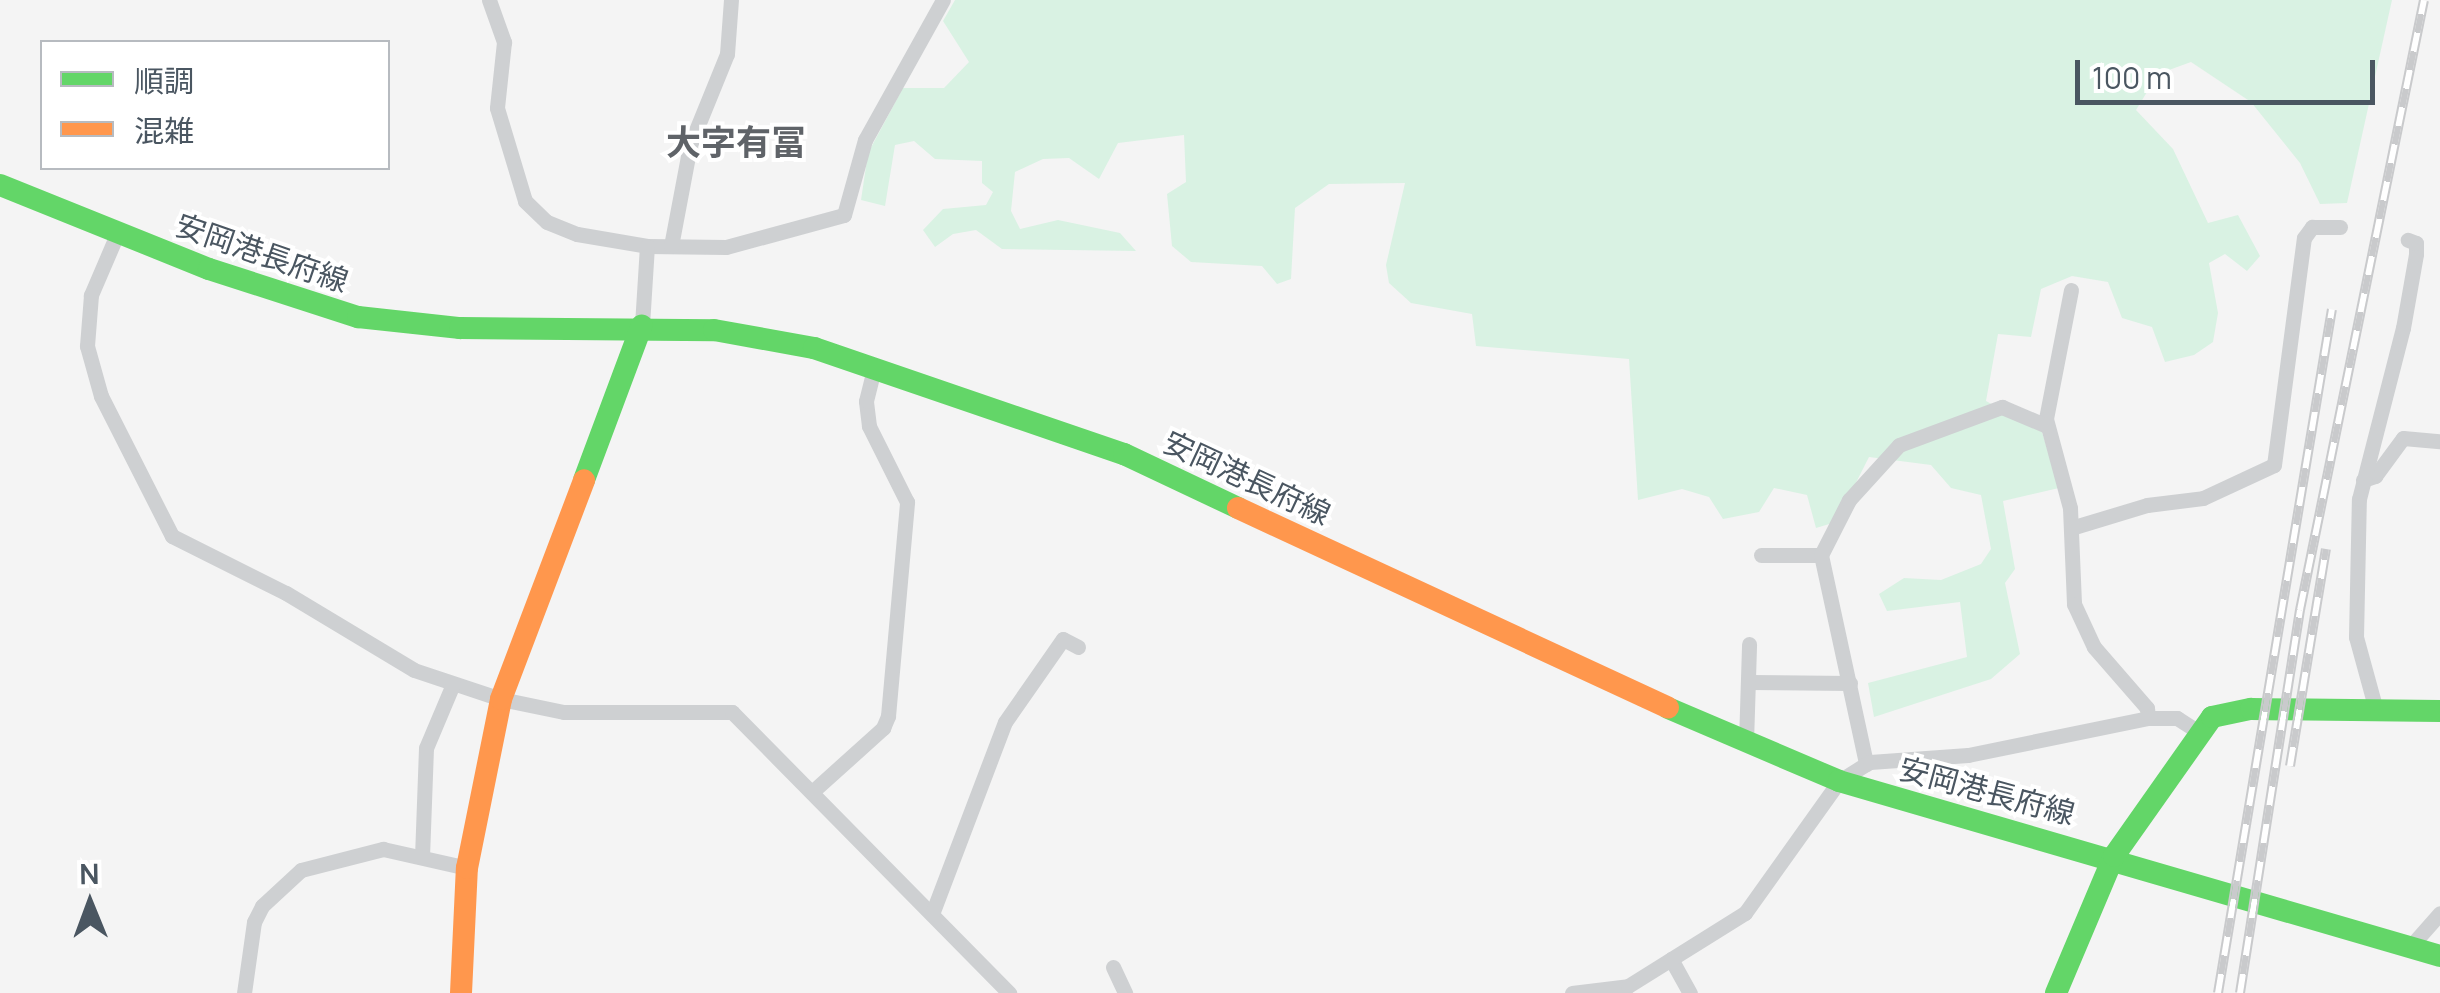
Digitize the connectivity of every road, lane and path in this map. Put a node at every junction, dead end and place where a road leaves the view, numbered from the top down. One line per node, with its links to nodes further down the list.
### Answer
1 (489, 0): 8 (street)
2 (732, 0): 9 (street)
3 (942, 0): 9 (street)
4 (0, 185): 6 (main road, 安岡港長府線)
5 (2340, 227): 16 (street)
6 (118, 232): 11 (main road, 安岡港長府線); 22 (street)
7 (2408, 240): 15 (street)
8 (647, 246): 9 (street); 11 (street)
9 (671, 246)
10 (2071, 290): 13 (street)
11 (642, 326): 12 (main road, 安岡港長府線); 24 (main road)
12 (874, 368): 29 (main road, 安岡港長府線); 32 (street)
13 (2046, 426): 16 (street); 18 (street)
14 (2440, 441): 15 (street)
15 (2363, 480): 25 (street)
16 (2071, 528): 27 (street)
17 (1761, 555): 18 (street)
18 (1821, 555): 23 (street)
19 (1749, 644): 21 (street)
20 (1078, 646): 36 (street)
21 (1749, 682): 23 (street); 29 (street)
22 (453, 684): 24 (street); 34 (street)
23 (1850, 684): 30 (street)
24 (501, 699): 32 (street); 35 (main road)
25 (2376, 710): 26 (main road); 28 (main road)
26 (2440, 711)
27 (2148, 718): 28 (street); 30 (street)
28 (2198, 732): 33 (main road)
29 (1746, 742): 31 (main road, 安岡港長府線)
30 (1866, 764): 31 (street)
31 (1839, 781): 33 (main road, 安岡港長府線); 39 (street)
32 (812, 792): 36 (street)
33 (2114, 856): 38 (main road, 安岡港長府線); 47 (main road)
34 (422, 857): 35 (street); 41 (street)
35 (467, 868): 42 (main road)
36 (932, 914): 43 (street)
37 (2440, 914): 38 (street)
38 (2424, 951)
39 (1671, 959): 45 (street); 46 (street)
40 (1113, 967): 44 (street)
41 (244, 993)
42 (461, 993)
43 (1009, 993)
44 (1125, 993)
45 (1572, 993)
46 (1690, 993)
47 (2056, 993)

